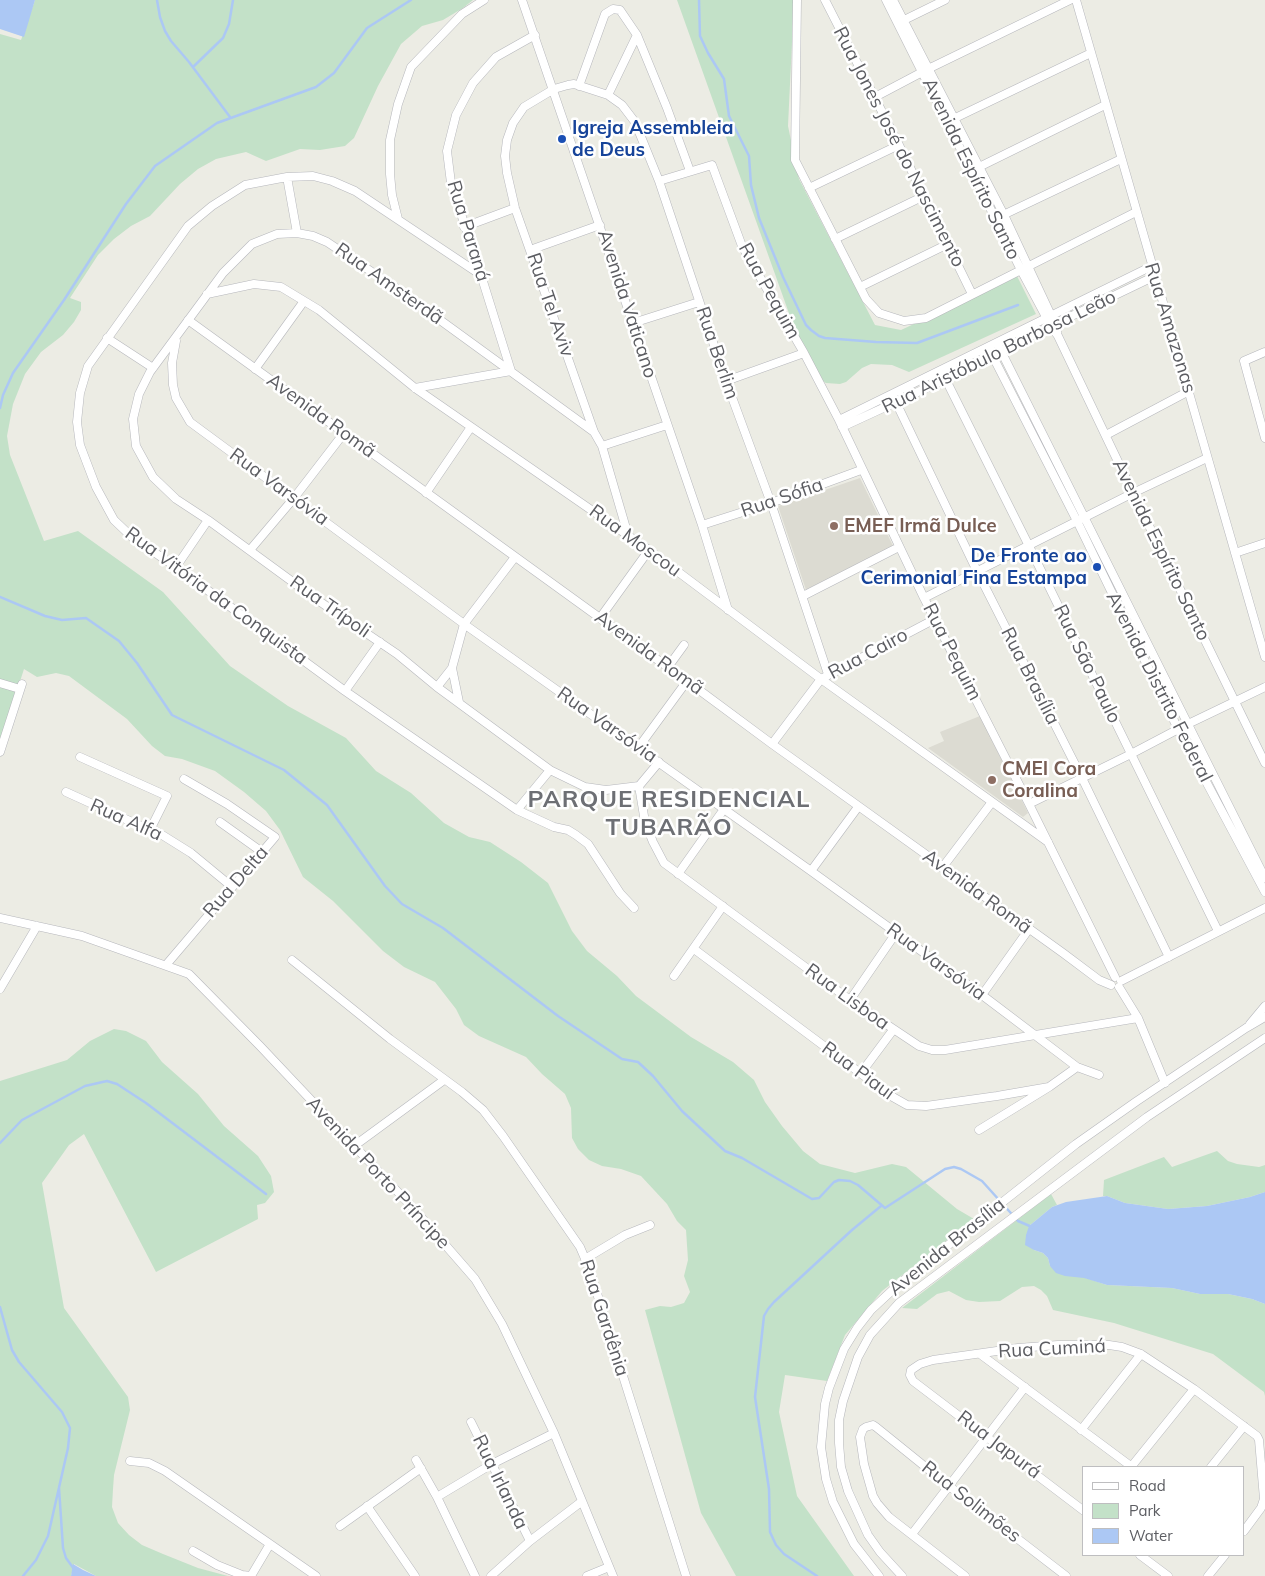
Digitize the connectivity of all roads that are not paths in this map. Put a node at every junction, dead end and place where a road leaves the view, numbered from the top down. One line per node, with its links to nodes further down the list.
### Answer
1 (484, 0): 32 (street)
2 (522, 0): 12 (street, Avenida Vaticano)
3 (797, 0): 27 (street)
4 (825, 0): 18 (street, Rua Jones José do Nascimento)
5 (886, 0): 10 (street, Avenida Espírito Santo)
6 (893, 0): 10 (street, Avenida Espírito Santo)
7 (946, 0): 10 (street)
8 (1070, 0): 14 (street)
9 (1076, 0): 13 (street, Rua Amazonas)
10 (901, 22): 14 (street, Avenida Espírito Santo)
11 (637, 34): 15 (street); 17 (street); 24 (street)
12 (535, 35): 16 (street, Avenida Vaticano); 34 (street, Rua Paraná)
13 (1091, 53): 19 (street, Rua Amazonas); 20 (street)
14 (925, 70): 18 (street); 20 (street, Avenida Espírito Santo)
15 (579, 86): 16 (street, Rua Berlim); 17 (street, Rua Berlim)
16 (554, 89): 29 (street, Rua Tel Aviv); 33 (street, Avenida Vaticano)
17 (608, 95): 26 (street, Rua Berlim)
18 (874, 97): 21 (street, Rua Jones José do Nascimento)
19 (1105, 105): 22 (street, Rua Amazonas); 23 (street)
20 (951, 120): 23 (street, Avenida Espírito Santo); 31 (street, Avenida Espírito Santo)
21 (899, 145): 27 (street); 28 (street, Rua Jones José do Nascimento)
22 (1121, 159): 30 (street, Rua Amazonas); 31 (street)
23 (979, 167): 31 (street, Avenida Espírito Santo)
24 (690, 172): 26 (street); 58 (street, Rua Pequim)
25 (287, 177): 32 (street, Rua Vitória da Conquista); 35 (street); 52 (street, Rua Vitória da Conquista)
26 (659, 181): 47 (street, Rua Berlim)
27 (809, 188): 36 (street)
28 (924, 196): 36 (street); 37 (street, Rua Jones José do Nascimento)
29 (515, 208): 34 (street); 38 (street, Rua Tel Aviv)
30 (1136, 212): 39 (street, Rua Amazonas); 40 (street)
31 (1000, 217): 40 (street, Avenida Espírito Santo)
32 (398, 219): 41 (street, Rua Vitória da Conquista)
33 (600, 225): 38 (street); 50 (street, Avenida Vaticano)
34 (464, 227): 41 (street, Rua Paraná)
35 (297, 233): 44 (street, Rua Amsterdã); 63 (street, Rua Amsterdã)
36 (835, 239): 43 (street)
37 (948, 244): 43 (street); 45 (street, Rua Jones José do Nascimento)
38 (530, 250): 72 (street, Rua Tel Aviv)
39 (1152, 266): 42 (street, Rua Amazonas); 48 (street)
40 (1025, 268): 45 (street); 48 (street, Avenida Espírito Santo)
41 (482, 275): 63 (street, Rua Paraná)
42 (1155, 276): 51 (street, Rua Aristóbulo Barbosa Leão); 67 (street, Rua Amazonas)
43 (860, 287): 45 (street)
44 (207, 294): 46 (street, Rua Moscou); 49 (street, Rua Amsterdã)
45 (972, 294)
46 (304, 301): 61 (street); 66 (street, Rua Moscou)
47 (699, 302): 50 (street); 65 (street, Rua Berlim)
48 (1049, 317): 51 (street, Avenida Espírito Santo); 54 (street)
49 (188, 320): 53 (street, Rua Trípoli); 61 (street, Avenida Romã)
50 (633, 323): 70 (street, Avenida Vaticano)
51 (1053, 325): 56 (street, Rua Aristóbulo Barbosa Leão); 74 (street, Avenida Espírito Santo)
52 (108, 338): 60 (street); 95 (street, Rua Vitória da Conquista)
53 (177, 338): 60 (street, Rua Trípoli); 81 (street, Rua Varsóvia)
54 (997, 343): 55 (street); 56 (street, Avenida Distrito Federal)
55 (988, 347): 59 (street, Avenida Distrito Federal); 62 (street)
56 (1002, 352): 59 (street, Rua Aristóbulo Barbosa Leão); 83 (street, Avenida Distrito Federal)
57 (1265, 352): 75 (street)
58 (804, 354): 65 (street); 69 (street, Rua Pequim)
59 (992, 356): 64 (street, Rua Aristóbulo Barbosa Leão); 85 (street, Avenida Distrito Federal)
60 (153, 368): 84 (street, Rua Trípoli)
61 (255, 369): 73 (street, Avenida Romã)
62 (940, 370): 64 (street, Rua São Paulo); 68 (street)
63 (510, 371): 66 (street); 72 (street, Rua Amsterdã)
64 (946, 379): 68 (street, Rua Aristóbulo Barbosa Leão); 89 (street, Rua São Paulo)
65 (726, 381): 82 (street, Rua Berlim)
66 (415, 388): 71 (street, Rua Moscou)
67 (1189, 392): 74 (street); 77 (street, Rua Amazonas)
68 (894, 398): 69 (street, Rua Aristóbulo Barbosa Leão); 96 (street, Rua Brasília)
69 (840, 424): 78 (street, Rua Pequim)
70 (667, 425): 76 (street); 86 (street, Avenida Vaticano)
71 (471, 427): 79 (street); 87 (street, Rua Moscou)
72 (594, 432): 76 (street, Rua Tel Aviv)
73 (344, 433): 79 (street, Avenida Romã); 81 (street)
74 (1106, 435): 80 (street, Avenida Espírito Santo)
75 (1265, 438)
76 (602, 446): 87 (street, Rua Tel Aviv)
77 (1207, 458): 80 (street); 93 (street, Rua Amazonas)
78 (861, 470): 82 (street, Rua Sófia); 90 (street, Rua Pequim)
79 (426, 493): 94 (street, Avenida Romã)
80 (1132, 493): 83 (street); 114 (street, Avenida Espírito Santo)
81 (294, 498): 91 (street); 102 (street, Rua Varsóvia)
82 (771, 503): 86 (street, Rua Sófia); 97 (street, Rua Berlim)
83 (1085, 517): 85 (street); 116 (street, Avenida Distrito Federal)
84 (208, 520): 91 (street, Rua Trípoli); 95 (street)
85 (1077, 521): 89 (street); 117 (street, Avenida Distrito Federal)
86 (702, 525): 99 (street, Avenida Vaticano)
87 (628, 535): 92 (street, Rua Moscou)
88 (1265, 542): 93 (street)
89 (1029, 546): 96 (street); 122 (street, Rua São Paulo)
90 (899, 547): 97 (street); 98 (street, Rua Pequim)
91 (250, 550): 103 (street, Rua Trípoli)
92 (649, 550): 99 (street, Rua Moscou); 100 (street)
93 (1235, 552): 105 (street, Rua Amazonas)
94 (515, 557): 100 (street, Avenida Romã); 102 (street)
95 (176, 567): 113 (street, Rua Vitória da Conquista)
96 (977, 571): 98 (street); 127 (street, Rua Brasília)
97 (803, 596): 108 (street, Rua Berlim)
98 (924, 598): 101 (street, Rua Pequim)
99 (728, 610): 108 (street, Rua Moscou)
100 (600, 618): 106 (street, Avenida Romã)
101 (935, 619): 108 (street, Rua Cairo); 132 (street, Rua Pequim)
102 (464, 624): 107 (street); 120 (street, Rua Varsóvia)
103 (380, 642): 111 (street, Rua Trípoli); 113 (street)
104 (684, 645): 106 (street)
105 (1265, 657)
106 (668, 667): 109 (street, Avenida Romã)
107 (452, 668): 111 (street); 115 (street)
108 (825, 676): 119 (street, Rua Cairo); 131 (street, Rua Moscou)
109 (687, 680): 119 (street, Avenida Romã); 120 (street)
110 (0, 683): 118 (street)
111 (437, 687): 115 (street, Rua Trípoli)
112 (1265, 687): 114 (street)
113 (345, 691): 135 (street, Rua Vitória da Conquista)
114 (1234, 701): 116 (street); 125 (street, Avenida Espírito Santo)
115 (459, 702): 126 (street, Rua Trípoli)
116 (1188, 724): 117 (street); 143 (street, Avenida Distrito Federal)
117 (1178, 730): 122 (street); 145 (street, Avenida Distrito Federal)
118 (2, 741): 121 (street)
119 (772, 744): 133 (street, Avenida Romã)
120 (638, 748): 124 (street, Rua Varsóvia)
121 (0, 752)
122 (1131, 754): 127 (street); 152 (street, Rua São Paulo)
123 (80, 757): 137 (street)
124 (659, 762): 129 (street); 134 (street, Rua Varsóvia)
125 (1265, 763)
126 (550, 770): 129 (street, Rua Trípoli); 135 (street)
127 (1082, 778): 132 (street); 155 (street, Rua Brasília)
128 (184, 779): 139 (street, Rua Delta)
129 (639, 786): 142 (street, Rua Lisboa)
130 (66, 792): 137 (street, Rua Alfa)
131 (992, 802): 138 (street, Rua Moscou); 140 (street)
132 (1030, 804): 138 (street, Rua Pequim)
133 (858, 807): 140 (street, Avenida Romã); 141 (street)
134 (724, 808): 141 (street, Rua Varsóvia); 142 (street)
135 (517, 810): 147 (street, Rua Vitória da Conquista)
136 (220, 822): 139 (street)
137 (151, 828): 144 (street, Rua Alfa)
138 (1048, 842): 159 (street, Rua Pequim)
139 (262, 852): 144 (street, Rua Delta)
140 (942, 868): 151 (street, Avenida Romã)
141 (811, 871): 153 (street, Rua Varsóvia)
142 (678, 874): 146 (street, Rua Lisboa)
143 (1265, 878)
144 (232, 886): 157 (street, Rua Delta)
145 (1265, 892)
146 (723, 906): 154 (street); 162 (street, Rua Lisboa)
147 (634, 908)
148 (1265, 908): 152 (street)
149 (1, 919): 150 (street, Avenida Porto Príncipe)
150 (37, 926): 157 (street, Avenida Porto Príncipe); 160 (street)
151 (1029, 929): 159 (street, Avenida Romã); 161 (street)
152 (1218, 931): 155 (street)
153 (896, 933): 161 (street, Rua Varsóvia); 162 (street)
154 (694, 949): 158 (street); 171 (street, Rua Piauí)
155 (1169, 957): 159 (street)
156 (292, 960): 173 (street)
157 (166, 965): 177 (street, Avenida Porto Príncipe)
158 (674, 976)
159 (1117, 983): 164 (street, Rua Pequim)
160 (0, 989)
161 (982, 995): 168 (street, Rua Varsóvia)
162 (850, 1000): 167 (street, Rua Lisboa)
163 (1265, 1006): 166 (street)
164 (1138, 1018): 168 (street, Rua Lisboa); 174 (street, Rua Pequim)
165 (1265, 1018): 166 (street, Avenida Brasília)
166 (1246, 1028): 174 (street, Avenida Brasília)
167 (893, 1030): 168 (street, Rua Lisboa); 171 (street)
168 (1036, 1036): 170 (street, Rua Varsóvia)
169 (1265, 1038): 219 (street, Avenida Brasília)
170 (1077, 1066): 172 (street, Rua Varsóvia); 175 (street)
171 (861, 1073): 175 (street, Rua Piauí)
172 (1099, 1075)
173 (444, 1080): 177 (street); 179 (street, Rua Gardênia)
174 (1165, 1083): 218 (street, Avenida Brasília)
175 (1050, 1087): 176 (street)
176 (979, 1130)
177 (354, 1146): 188 (street, Avenida Porto Príncipe)
178 (650, 1225): 179 (street)
179 (585, 1259): 217 (street, Rua Gardênia)
180 (980, 1354): 181 (street, Rua Cuminá); 182 (street, Rua Cuminá); 183 (street)
181 (1141, 1354): 184 (street, Rua Cuminá); 187 (street)
182 (913, 1380): 189 (street, Rua Japurá)
183 (1025, 1387): 187 (street); 189 (street)
184 (1194, 1389): 186 (street, Rua Cuminá); 194 (street)
185 (471, 1422): 192 (street, Rua Irlanda)
186 (1244, 1426): 195 (street); 203 (street, Rua Cuminá)
187 (1081, 1430): 193 (street)
188 (554, 1434): 192 (street); 199 (street, Avenida Porto Príncipe)
189 (987, 1436): 197 (street); 201 (street, Rua Japurá)
190 (416, 1460): 196 (street)
191 (130, 1461): 206 (street)
192 (492, 1464): 198 (street); 205 (street, Rua Irlanda)
193 (1130, 1466)
194 (1132, 1466)
195 (1212, 1466)
196 (421, 1468): 198 (street); 200 (street)
197 (949, 1486): 204 (street); 204 (street, Rua Solimões); 221 (street, Rua Solimões)
198 (437, 1497): 213 (street)
199 (581, 1502): 205 (street); 210 (street, Avenida Porto Príncipe)
200 (367, 1506): 202 (street); 212 (street)
201 (1082, 1509)
202 (340, 1526)
203 (1245, 1530)
204 (912, 1534): 220 (street)
205 (530, 1541): 214 (street)
206 (270, 1544): 207 (street); 211 (street)
207 (193, 1551)
208 (1141, 1556): 222 (street)
209 (1224, 1556): 223 (street)
210 (609, 1566): 215 (street); 216 (street, Avenida Porto Príncipe)
211 (316, 1576)
212 (415, 1576)
213 (475, 1576)
214 (491, 1576)
215 (587, 1576)
216 (613, 1576)
217 (686, 1576)
218 (879, 1576)
219 (902, 1576)
220 (964, 1576)
221 (1066, 1576)
222 (1168, 1576)
223 (1208, 1576)

